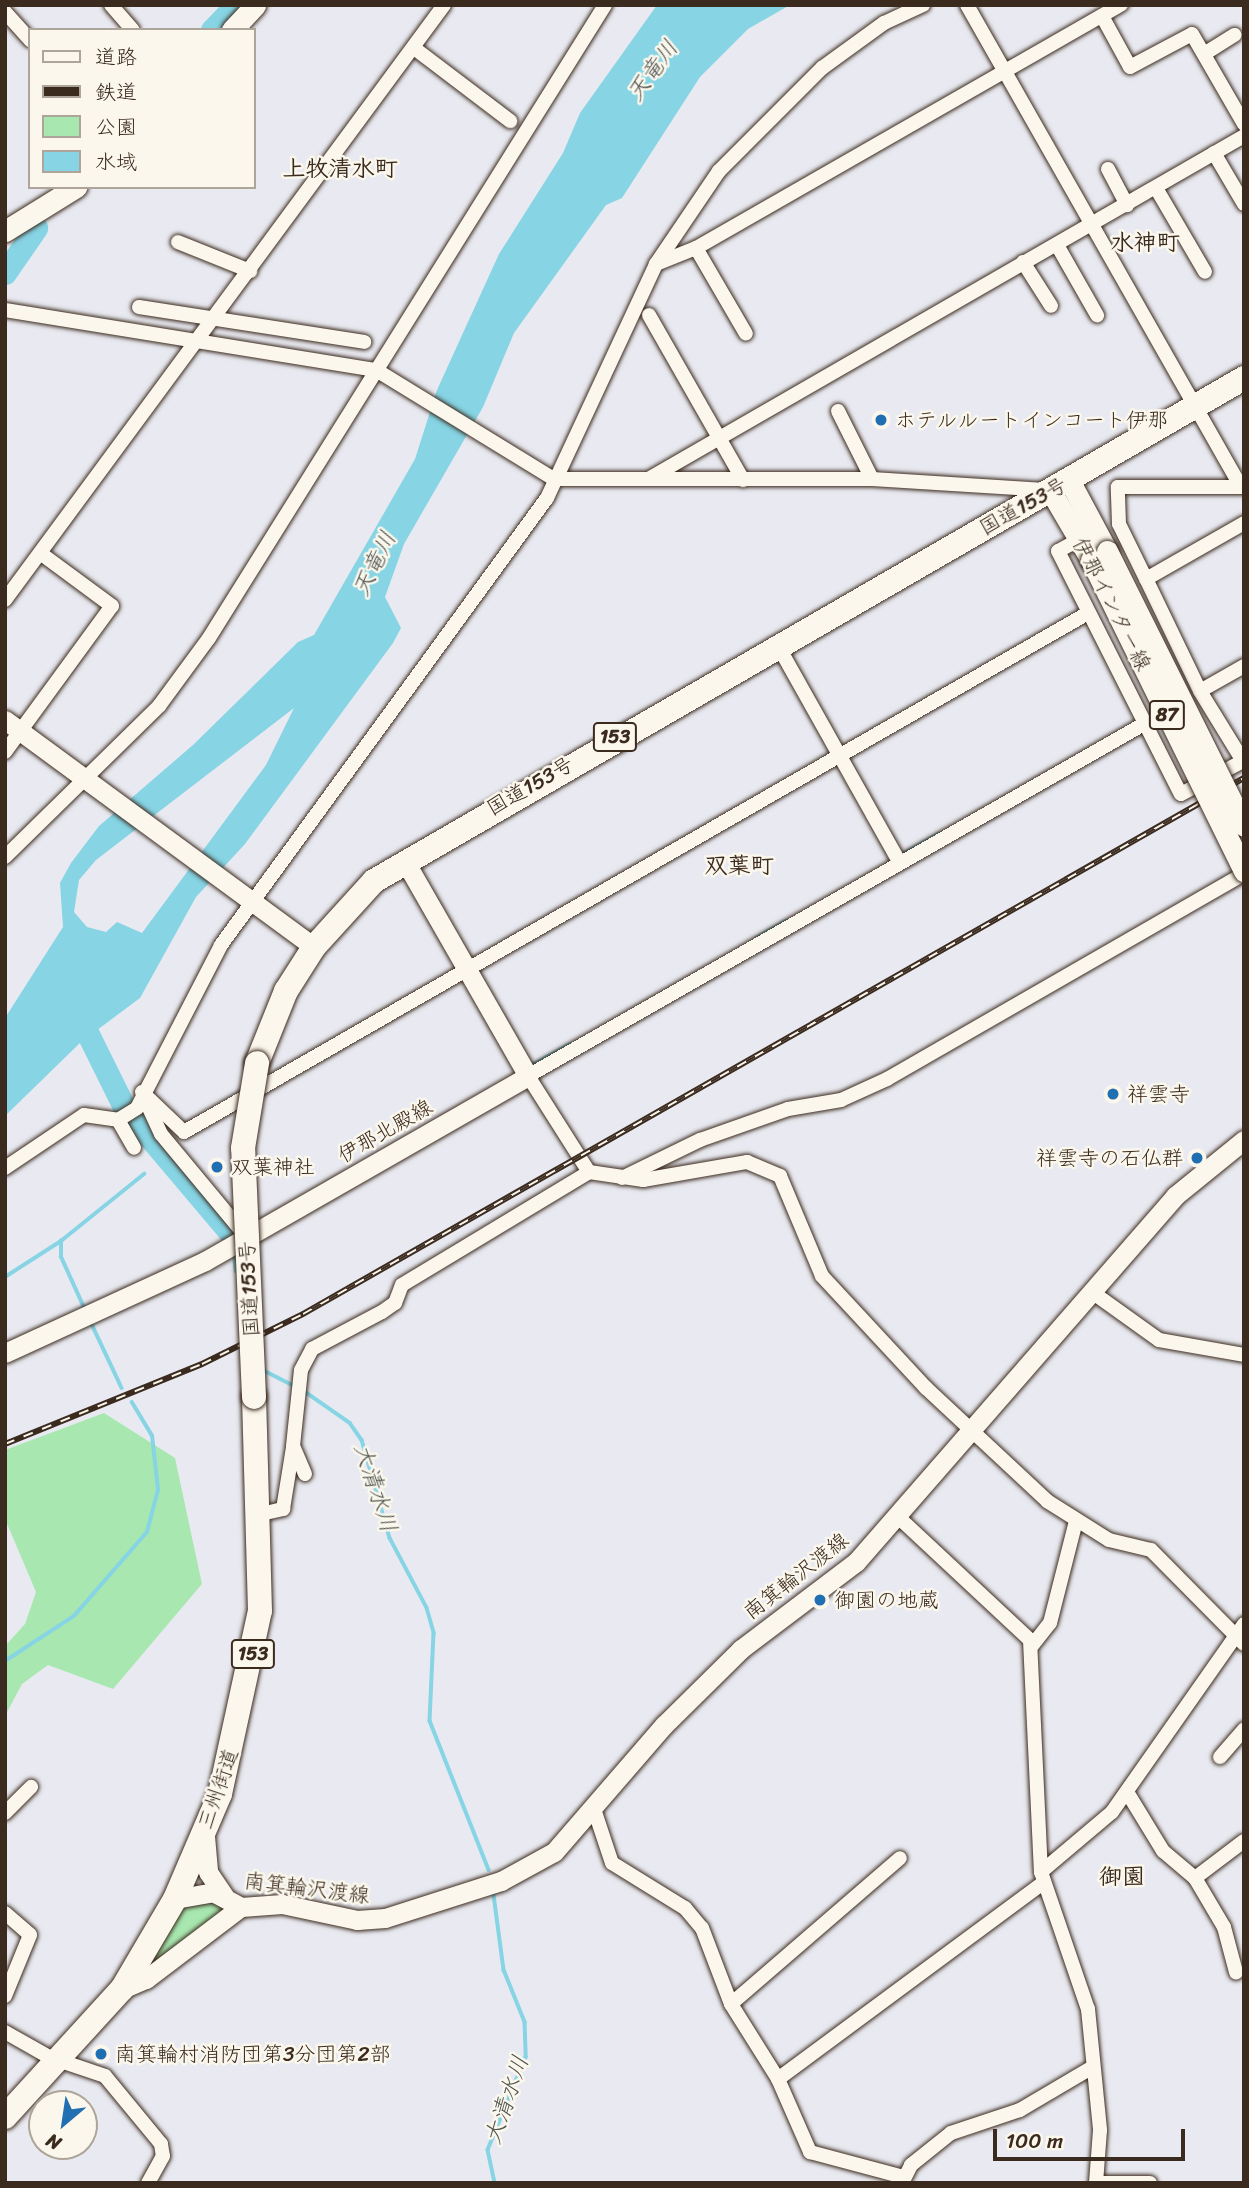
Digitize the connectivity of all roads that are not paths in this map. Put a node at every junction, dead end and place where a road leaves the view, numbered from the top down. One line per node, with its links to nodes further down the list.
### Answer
1 (111, 5): 10 (street)
2 (255, 5): 11 (main road)
3 (444, 5): 14 (street)
4 (605, 5): 44 (street)
5 (923, 5): 32 (street)
6 (967, 5): 16 (street)
7 (1121, 5): 9 (street)
8 (5, 12): 13 (street)
9 (1102, 16): 15 (street); 16 (street)
10 (131, 28)
11 (234, 28)
12 (1235, 35): 15 (street)
13 (28, 38)
14 (414, 48): 17 (street); 33 (street)
15 (1204, 54): 18 (street)
16 (1005, 70): 26 (street); 30 (street)
17 (510, 121)
18 (1244, 124)
19 (1244, 136): 20 (street)
20 (1214, 153): 22 (street); 24 (street)
21 (1108, 169): 25 (street)
22 (1156, 187): 25 (street); 34 (street)
23 (73, 189): 27 (main road)
24 (1244, 204)
25 (1127, 205): 26 (street)
26 (1091, 224): 29 (street); 46 (street)
27 (5, 231)
28 (178, 242): 33 (street)
29 (1057, 244): 31 (street); 39 (street)
30 (696, 248): 32 (street); 41 (street)
31 (1023, 262): 35 (street); 48 (street)
32 (656, 264): 49 (street)
33 (250, 271): 40 (street)
34 (1205, 272)
35 (1051, 306)
36 (139, 307): 40 (street)
37 (5, 310): 42 (street)
38 (649, 314): 48 (street)
39 (1097, 315)
40 (215, 319): 42 (street); 43 (street)
41 (746, 334)
42 (199, 340): 44 (street); 58 (street)
43 (364, 342)
44 (380, 372): 49 (street); 70 (street)
45 (1244, 378): 46 (highway, 国道153号 / 153)
46 (1196, 405): 53 (highway, 国道153号 / 153); 54 (street)
47 (838, 411): 51 (street)
48 (720, 437): 50 (street); 52 (street)
49 (554, 479): 50 (street); 76 (street)
50 (649, 479): 52 (street)
51 (872, 479): 52 (street); 53 (street)
52 (743, 480)
53 (1059, 485): 57 (main road, 伊那インター線 / 87); 63 (highway, 国道153号 / 153)
54 (1242, 487): 55 (street)
55 (1119, 520): 57 (street); 60 (street)
56 (1244, 523): 60 (street)
57 (1088, 535): 59 (main road, 伊那インター線 / 87); 62 (street)
58 (40, 553): 61 (street); 67 (street)
59 (1099, 556): 71 (main road, 伊那インター線 / 87, bridge); 75 (main road, 伊那インター線 / 87, bridge)
60 (1146, 579): 65 (street)
61 (5, 600)
62 (1088, 613): 66 (street); 69 (street)
63 (776, 644): 69 (street); 74 (highway, 国道153号 / 153)
64 (1244, 666): 65 (street)
65 (1200, 691): 66 (street)
66 (1144, 724): 73 (street)
67 (13, 726): 68 (street); 70 (main road)
68 (5, 752)
69 (837, 752): 73 (street); 78 (street)
70 (88, 782): 72 (street); 76 (main road)
71 (1244, 826)
72 (5, 858)
73 (898, 859): 79 (street)
74 (405, 861): 77 (highway, 国道153号 / 153); 78 (main road)
75 (1244, 872): 86 (street)
76 (249, 900): 77 (main road); 80 (street)
77 (314, 947): 91 (highway, 国道153号 / 153, bridge)
78 (466, 970): 79 (main road); 80 (street)
79 (528, 1076): 85 (street); 87 (main road, 伊那北殿線)
80 (142, 1092): 81 (street); 87 (street)
81 (118, 1120): 83 (street); 84 (street)
82 (1244, 1140): 88 (main road, 南箕輪沢渡線)
83 (134, 1148)
84 (5, 1168)
85 (589, 1172): 86 (street); 93 (street)
86 (617, 1181): 92 (street)
87 (238, 1241): 89 (main road, 伊那北殿線)
88 (1092, 1292): 90 (street); 92 (main road, 南箕輪沢渡線)
89 (5, 1353)
90 (1244, 1355)
91 (254, 1397): 95 (highway, 三州街道 / 153)
92 (973, 1430): 96 (main road, 南箕輪沢渡線); 97 (street)
93 (293, 1446): 94 (street); 95 (street)
94 (305, 1474)
95 (261, 1514): 107 (highway, 三州街道 / 153)
96 (897, 1516): 100 (street); 105 (main road, 南箕輪沢渡線)
97 (1076, 1521): 99 (street); 100 (street)
98 (1244, 1624): 99 (street)
99 (1239, 1640): 104 (street)
100 (1031, 1647): 110 (street)
101 (1244, 1729): 102 (street)
102 (1220, 1757)
103 (31, 1787): 106 (street)
104 (1127, 1792): 110 (street); 111 (street)
105 (594, 1809): 114 (main road, 南箕輪沢渡線); 119 (street)
106 (5, 1813)
107 (205, 1830): 112 (main road); 113 (highway, 三州街道 / 153)
108 (1244, 1841): 111 (street)
109 (900, 1858): 119 (street)
110 (1042, 1877): 122 (street); 123 (street)
111 (1195, 1878): 116 (street)
112 (224, 1896): 113 (main road); 114 (main road, 南箕輪沢渡線)
113 (175, 1899): 117 (highway, 三州街道 / 153)
114 (241, 1907): 117 (main road)
115 (5, 1913): 118 (street)
116 (1236, 1972)
117 (122, 1989): 121 (highway, 三州街道 / 153)
118 (5, 1996)
119 (731, 2004): 123 (street)
120 (5, 2032): 121 (street)
121 (61, 2061): 124 (highway, 三州街道 / 153); 126 (street)
122 (1091, 2068): 125 (street); 127 (street)
123 (778, 2079): 125 (street)
124 (5, 2117)
125 (903, 2180)
126 (148, 2183)
127 (1096, 2183): 128 (street)
128 (1150, 2183)

